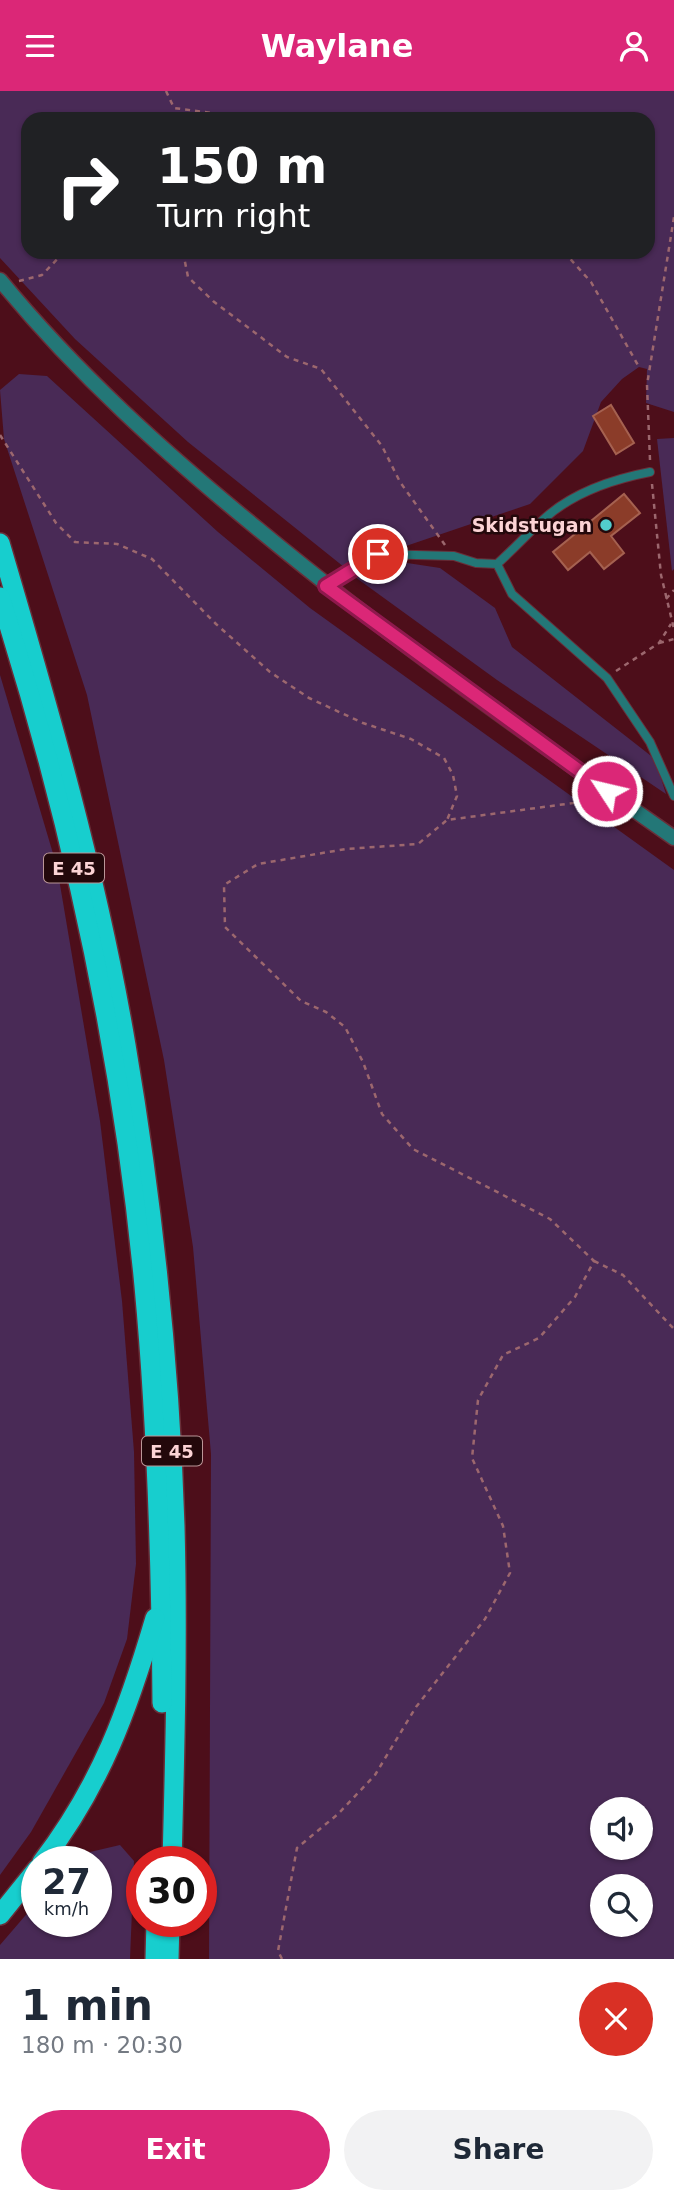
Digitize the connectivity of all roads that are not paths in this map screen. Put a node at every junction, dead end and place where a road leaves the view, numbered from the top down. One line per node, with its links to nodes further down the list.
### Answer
1 (2, 282): 5 (street)
2 (650, 472): 4 (lane)
3 (0, 543): 12 (highway, E 45)
4 (497, 564): 5 (lane); 7 (lane)
5 (326, 586): 8 (street)
6 (0, 597): 9 (highway, E 45)
7 (674, 796)
8 (674, 838)
9 (162, 1597): 10 (highway); 11 (highway, E 45)
10 (53, 1846)
11 (159, 1846)
12 (172, 1846)
13 (21, 1889): 14 (highway)
14 (0, 1915)
15 (156, 1937): 17 (highway)
16 (170, 1937): 18 (highway)
17 (155, 1959)
18 (169, 1959)

